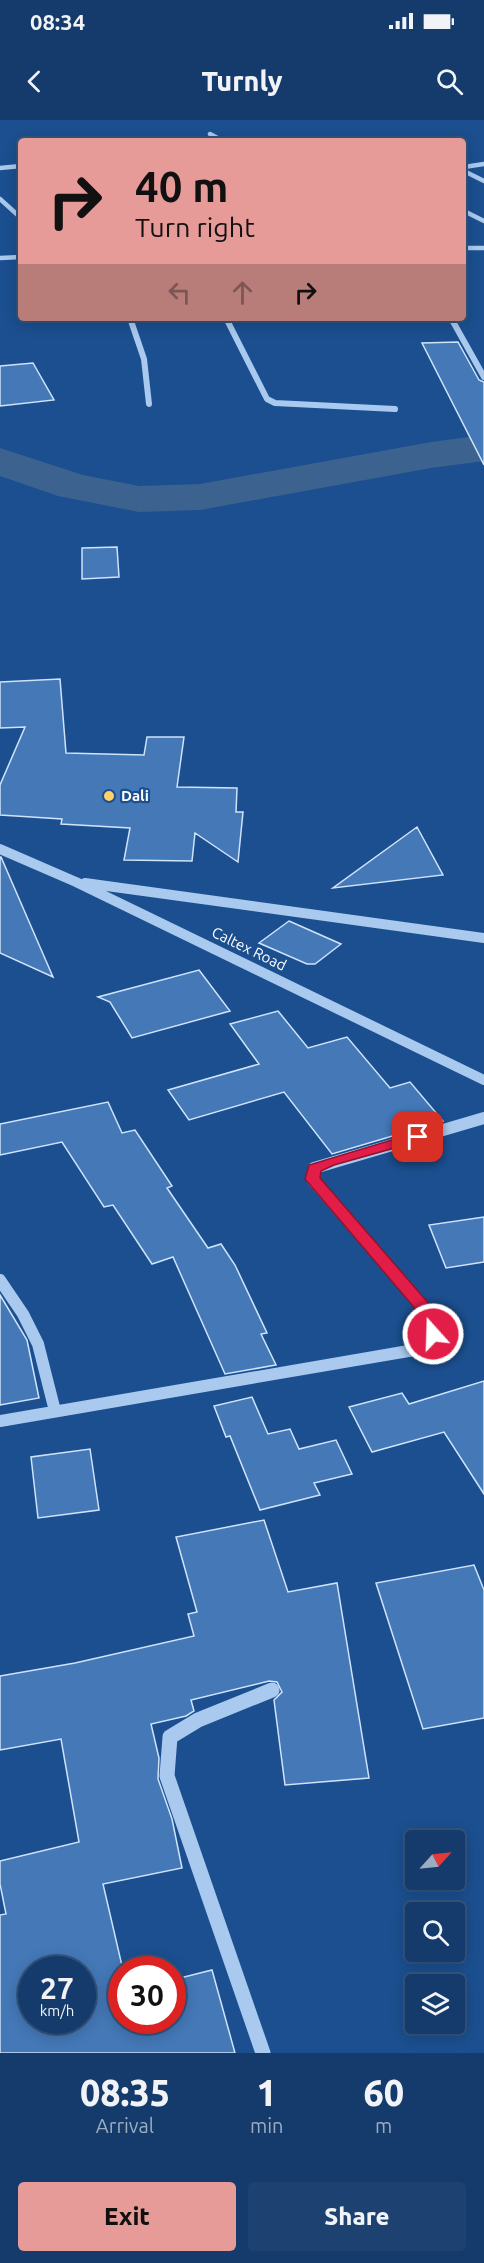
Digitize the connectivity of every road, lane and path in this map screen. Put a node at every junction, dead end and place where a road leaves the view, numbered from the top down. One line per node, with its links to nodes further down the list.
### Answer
1 (210, 134): 2 (street)
2 (217, 138)
3 (484, 164): 6 (street)
4 (18, 166): 5 (street)
5 (0, 168)
6 (466, 168)
7 (466, 170): 8 (street)
8 (484, 181)
9 (0, 199): 11 (street)
10 (466, 212): 12 (street)
11 (18, 215)
12 (484, 221)
13 (466, 248): 14 (street)
14 (484, 248)
15 (18, 257): 16 (street)
16 (0, 258)
17 (131, 321): 21 (street)
18 (228, 321): 22 (street)
19 (453, 321): 20 (street)
20 (484, 377)
21 (149, 404)
22 (394, 409)
23 (0, 849): 24 (street, Caltex Road)
24 (15, 855): 25 (street); 26 (street, Caltex Road)
25 (0, 858)
26 (76, 882): 27 (street); 28 (street, Caltex Road)
27 (484, 938)
28 (484, 1080)
29 (484, 1118): 31 (street)
30 (0, 1280): 31 (street)
31 (55, 1411): 32 (street)
32 (0, 1421)
33 (272, 1690): 34 (street)
34 (263, 2053)

